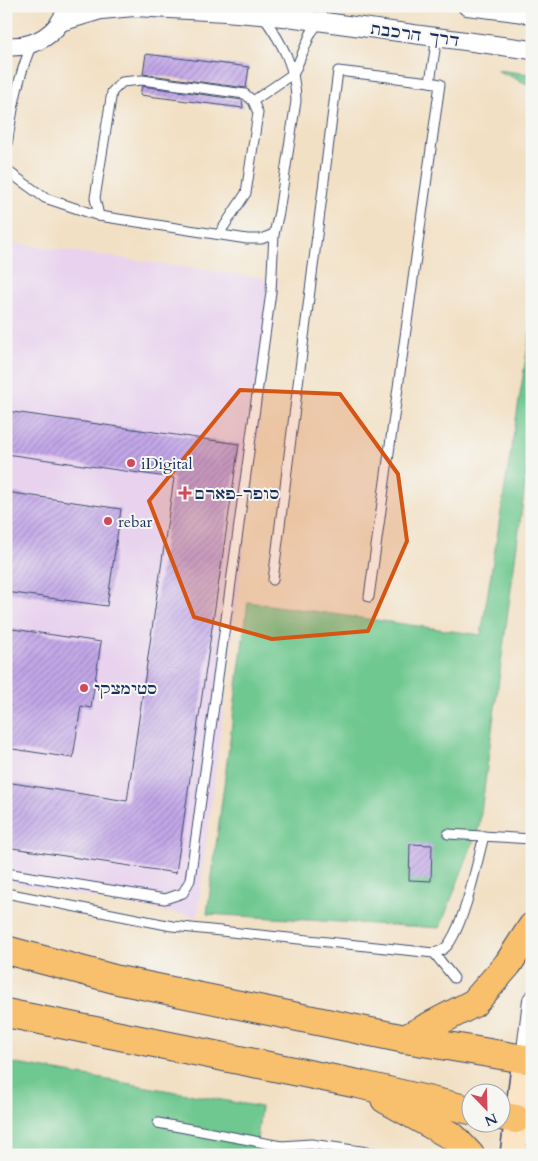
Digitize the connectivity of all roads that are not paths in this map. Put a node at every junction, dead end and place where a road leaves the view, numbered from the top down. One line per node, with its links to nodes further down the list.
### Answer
1 (467, 6): 3 (street)
2 (64, 14): 4 (street, דרך הרכבת); 7 (street)
3 (532, 14)
4 (263, 16): 5 (street, דרך הרכבת); 10 (lane)
5 (320, 21): 6 (street, דרך הרכבת); 10 (lane)
6 (437, 37): 9 (street, דרך הרכבת); 11 (lane)
7 (32, 44): 8 (street); 13 (lane)
8 (6, 46)
9 (532, 50)
10 (294, 72): 12 (lane); 17 (lane)
11 (430, 82): 18 (lane); 19 (lane)
12 (253, 101): 15 (lane); 16 (lane)
13 (6, 151)
14 (6, 170): 15 (lane)
15 (99, 216): 16 (lane)
16 (219, 234): 17 (lane)
17 (274, 234): 23 (lane)
18 (273, 580)
19 (369, 597)
20 (448, 834): 21 (lane)
21 (484, 836): 22 (lane); 27 (lane)
22 (532, 839)
23 (6, 873)
24 (6, 893): 27 (lane)
25 (532, 927): 35 (highway)
26 (6, 950): 30 (highway)
27 (434, 953): 29 (lane)
28 (6, 965): 30 (highway)
29 (454, 978)
30 (118, 980): 35 (highway)
31 (532, 1000): 36 (street)
32 (6, 1013): 34 (highway)
33 (6, 1019): 34 (highway)
34 (77, 1028): 37 (highway)
35 (405, 1039): 36 (highway)
36 (528, 1059): 39 (main road)
37 (358, 1084): 38 (highway); 43 (highway)
38 (460, 1108)
39 (516, 1119): 44 (main road)
40 (158, 1123): 41 (lane)
41 (280, 1150): 42 (lane)
42 (389, 1155)
43 (470, 1155)
44 (513, 1155)

